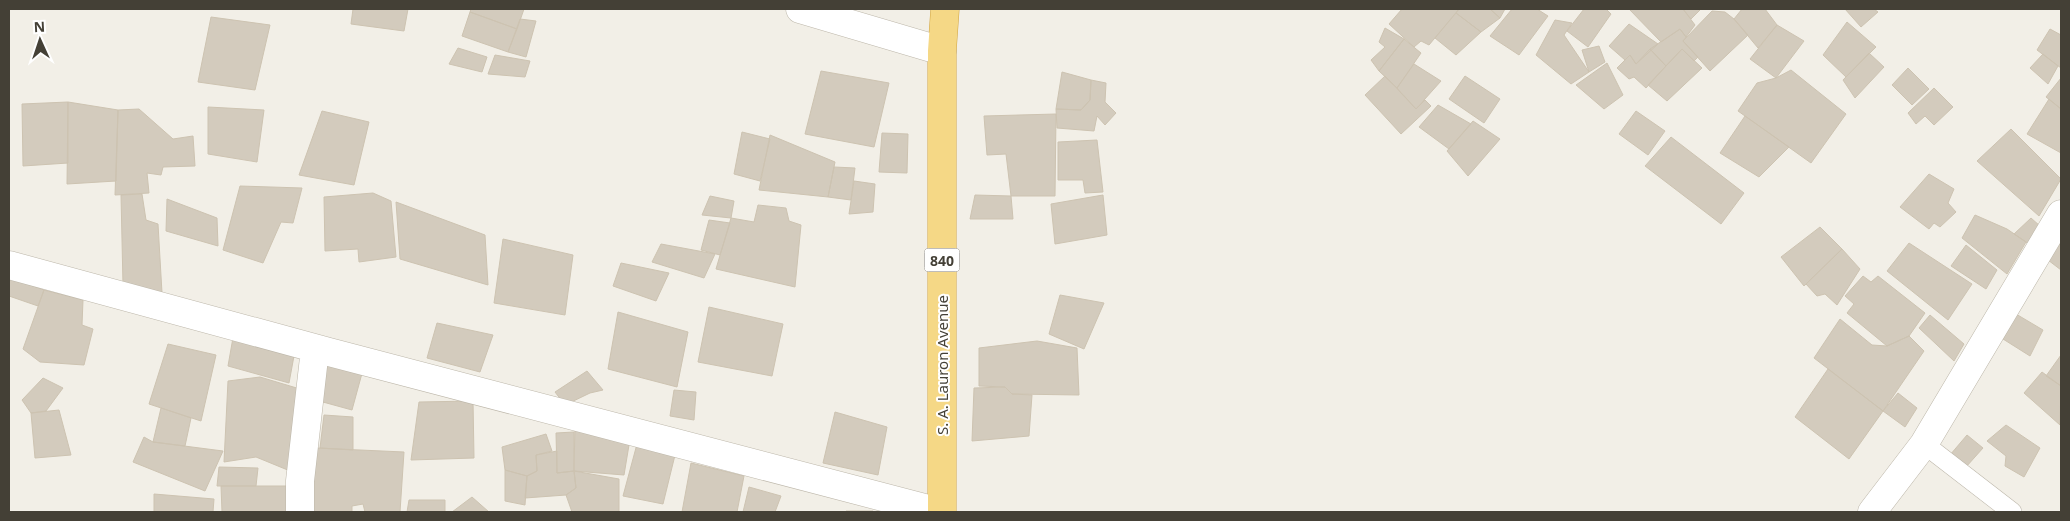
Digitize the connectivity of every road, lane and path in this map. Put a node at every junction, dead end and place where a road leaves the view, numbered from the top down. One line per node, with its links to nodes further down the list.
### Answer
1 (800, 9): 3 (street)
2 (945, 9): 3 (highway, S. A. Lauron Avenue / 840)
3 (942, 51): 9 (highway, S. A. Lauron Avenue / 840)
4 (2061, 214): 7 (street)
5 (9, 265): 6 (street)
6 (315, 349): 8 (street); 9 (street)
7 (1924, 444): 10 (street); 11 (lane)
8 (300, 512)
9 (941, 512)
10 (1872, 512)
11 (2012, 512)

